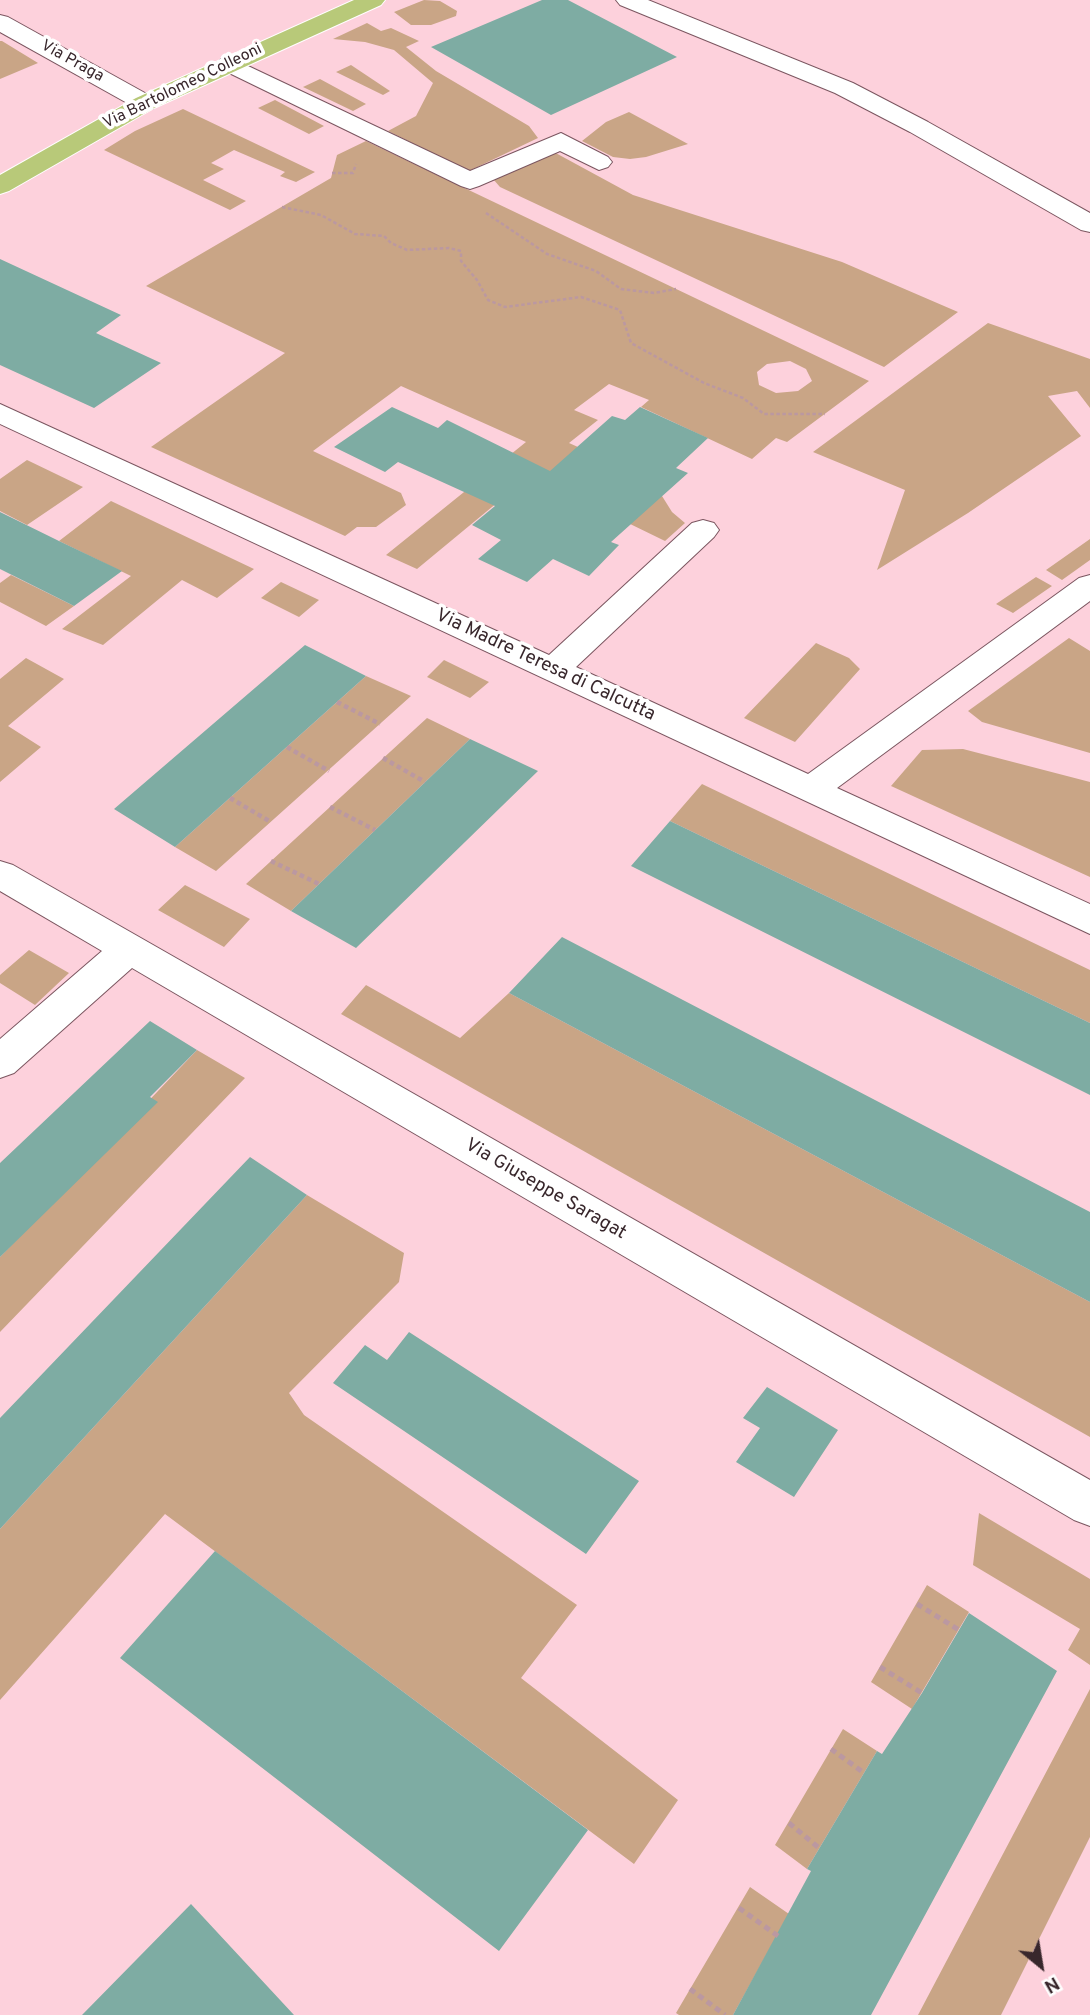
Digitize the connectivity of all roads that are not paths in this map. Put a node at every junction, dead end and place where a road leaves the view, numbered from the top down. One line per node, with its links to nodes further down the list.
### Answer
1 (373, 0): 4 (main road, Via Bartolomeo Colleoni)
2 (628, 0): 8 (street)
3 (0, 22): 5 (street, Via Praga)
4 (229, 64): 5 (main road, Via Bartolomeo Colleoni); 6 (street)
5 (145, 103): 7 (main road, Via Bartolomeo Colleoni)
6 (599, 162)
7 (0, 186)
8 (1090, 224)
9 (0, 413): 12 (street, Via Madre Teresa di Calcutta)
10 (702, 530): 12 (street)
11 (1090, 585): 13 (street)
12 (553, 670): 13 (street, Via Madre Teresa di Calcutta)
13 (810, 790): 15 (street, Via Madre Teresa di Calcutta)
14 (0, 874): 16 (street, Via Giuseppe Saragat)
15 (1090, 920)
16 (129, 949): 17 (street); 18 (street, Via Giuseppe Saragat)
17 (0, 1062)
18 (1090, 1505)

